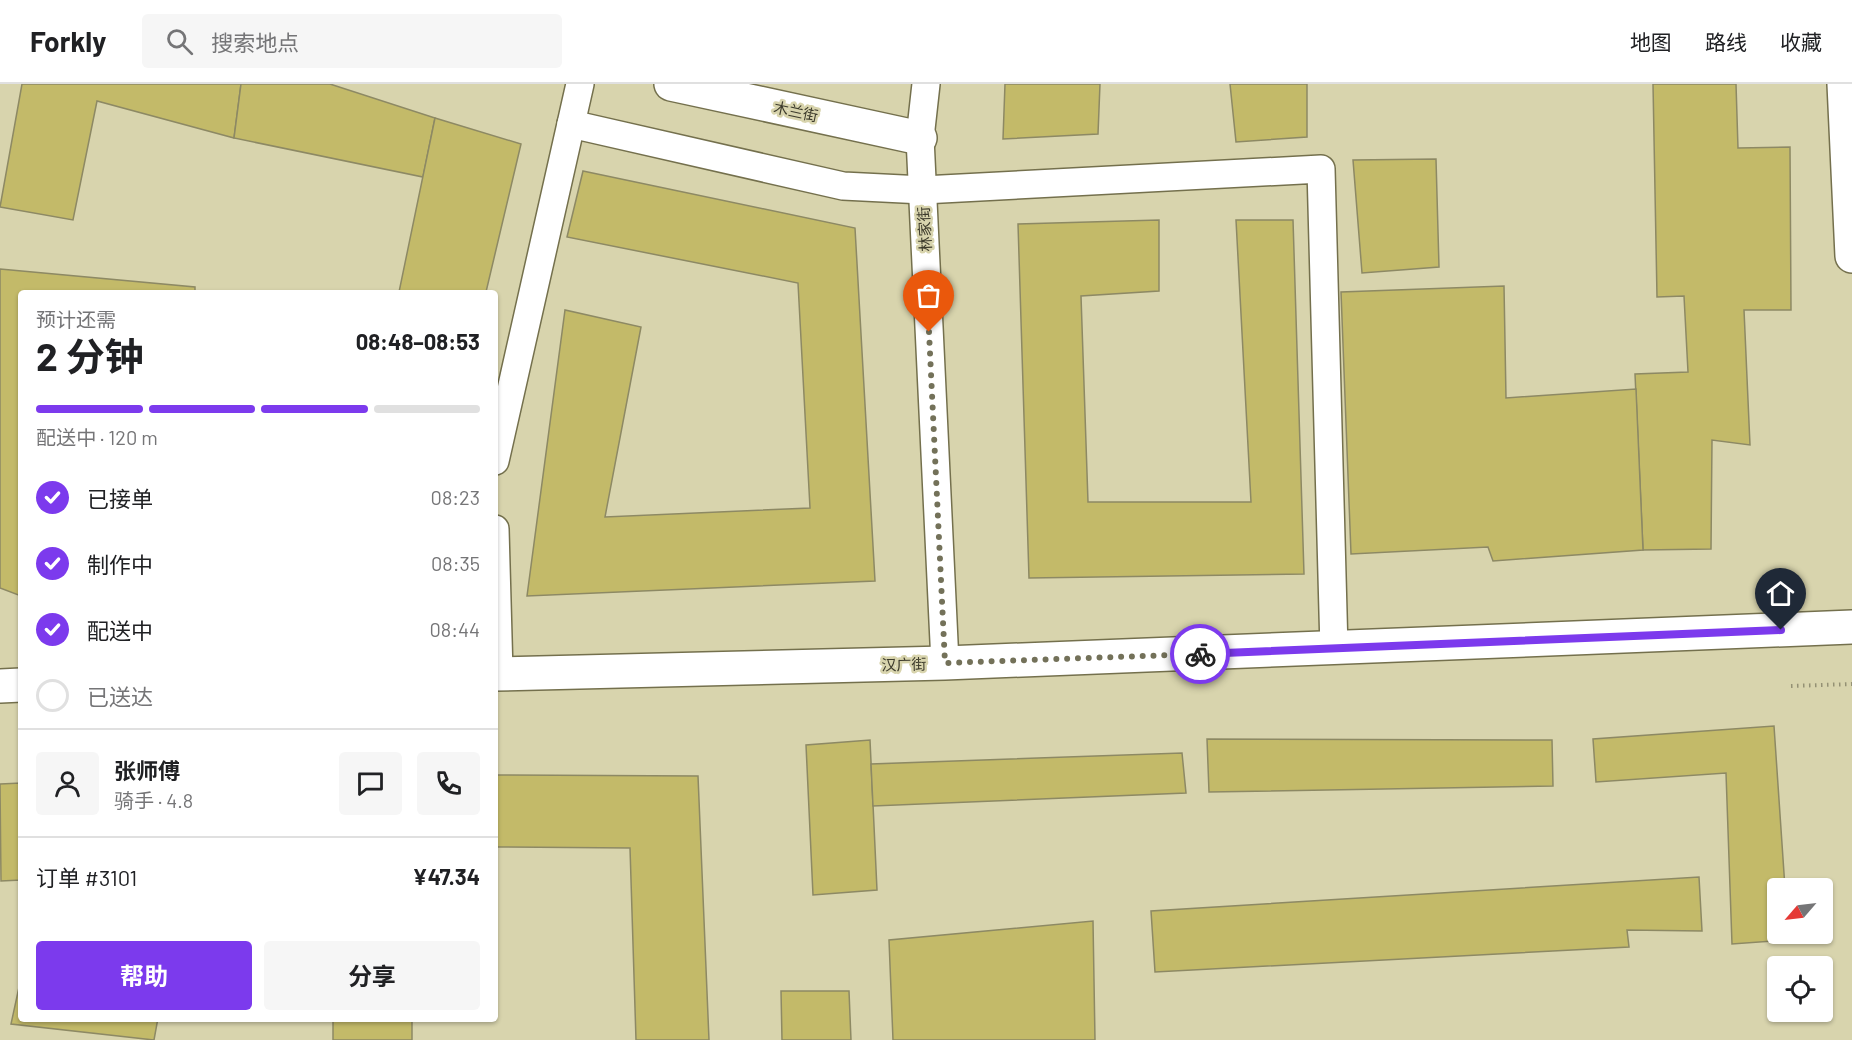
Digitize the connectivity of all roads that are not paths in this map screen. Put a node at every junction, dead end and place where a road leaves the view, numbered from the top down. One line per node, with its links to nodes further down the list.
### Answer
1 (580, 84): 5 (street)
2 (671, 84): 6 (main road, 木兰街)
3 (926, 84): 6 (street, 林家街)
4 (1844, 84): 8 (main road)
5 (571, 124): 7 (street); 9 (street)
6 (920, 138): 7 (street, 林家街)
7 (922, 190): 11 (street); 12 (street, 林家街)
8 (1852, 256)
9 (498, 448)
10 (1852, 627): 11 (main road, 汉广街)
11 (1334, 649): 12 (main road, 汉广街)
12 (945, 663): 13 (main road, 汉广街)
13 (498, 674)
14 (18, 685): 15 (main road)
15 (0, 686)

